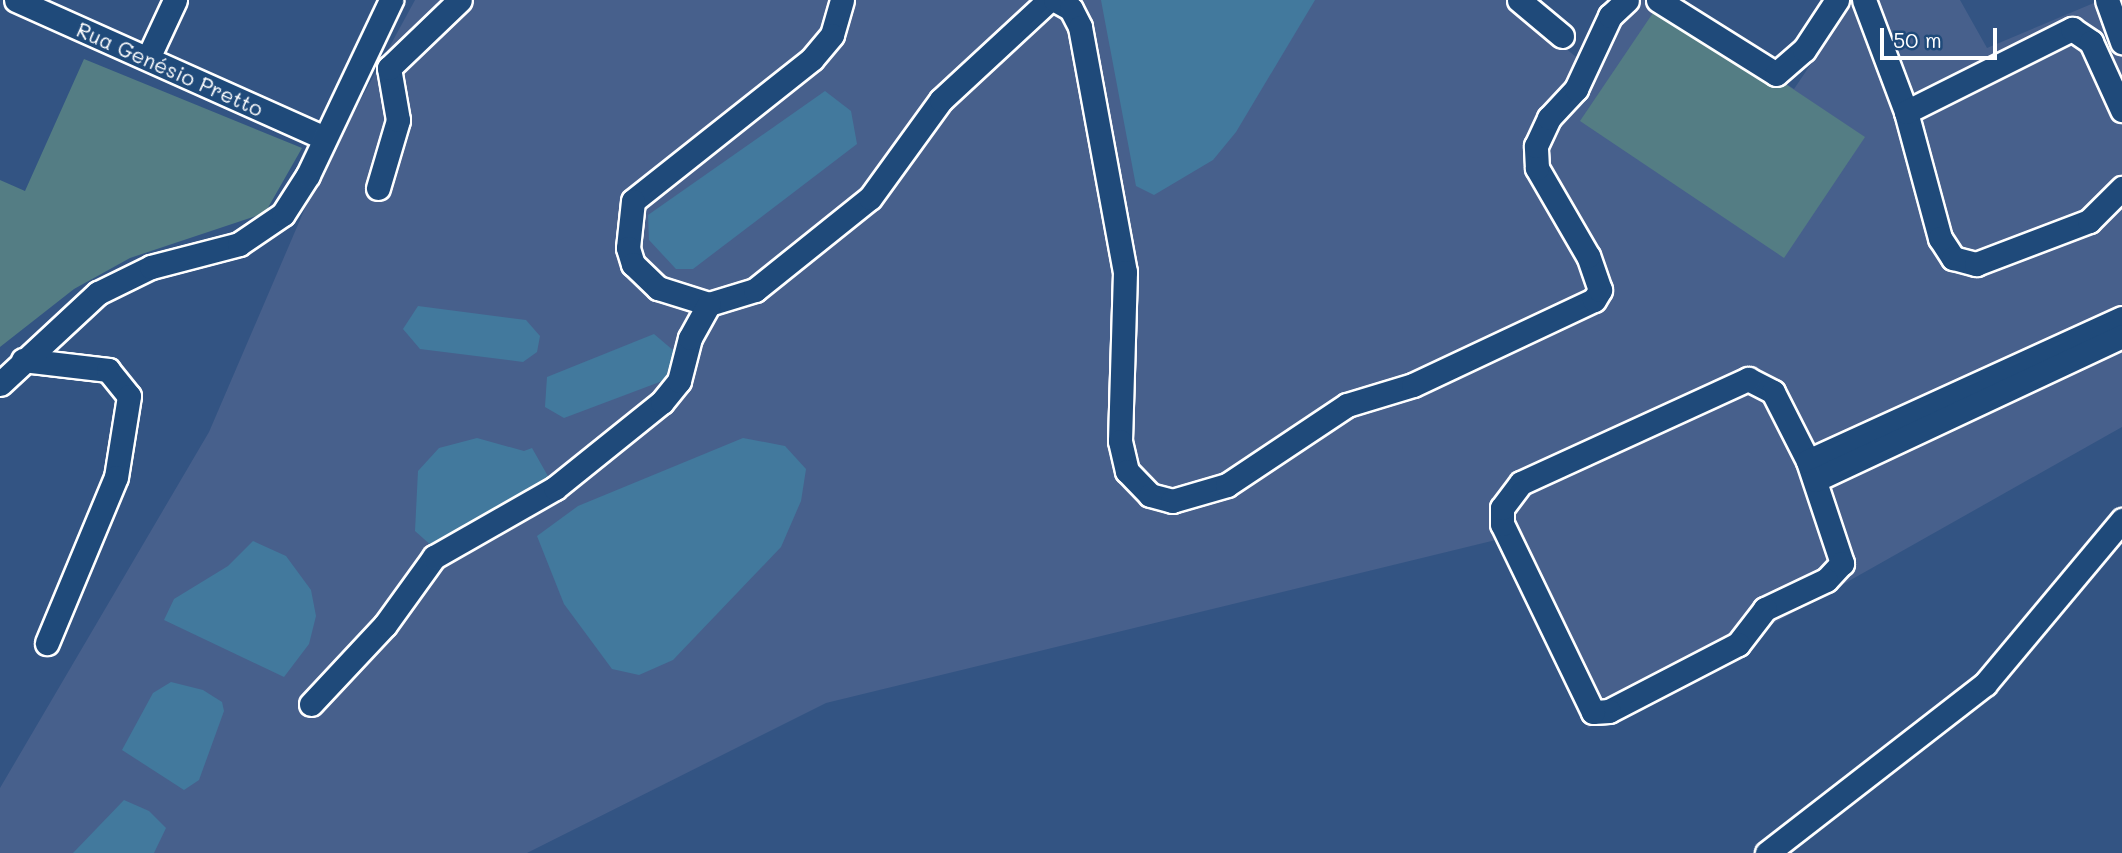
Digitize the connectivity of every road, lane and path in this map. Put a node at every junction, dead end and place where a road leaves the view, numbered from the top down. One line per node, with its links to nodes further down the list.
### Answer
1 (16, 0): 16 (street, Rua Genésio Pretto)
2 (175, 0): 16 (street)
3 (391, 0): 19 (street)
4 (460, 0): 20 (street)
5 (842, 0): 22 (street)
6 (1049, 0): 22 (street)
7 (1055, 0): 9 (street)
8 (1519, 0): 14 (street)
9 (1627, 0)
10 (1658, 0): 11 (street)
11 (1837, 0)
12 (1864, 0): 18 (street)
13 (2107, 0): 15 (street)
14 (1562, 36)
15 (2122, 42)
16 (148, 58): 19 (street, Rua Genésio Pretto)
17 (2122, 110): 18 (street)
18 (1906, 112): 21 (street)
19 (325, 138): 25 (street)
20 (378, 188)
21 (2122, 188)
22 (709, 304): 31 (street)
23 (2122, 318): 26 (street)
24 (2122, 336): 26 (street)
25 (23, 360): 27 (street); 30 (street)
26 (2039, 364): 28 (street)
27 (0, 384)
28 (1811, 471): 28 (street)
29 (2122, 520): 32 (street)
30 (47, 643)
31 (311, 704)
32 (1767, 853)

